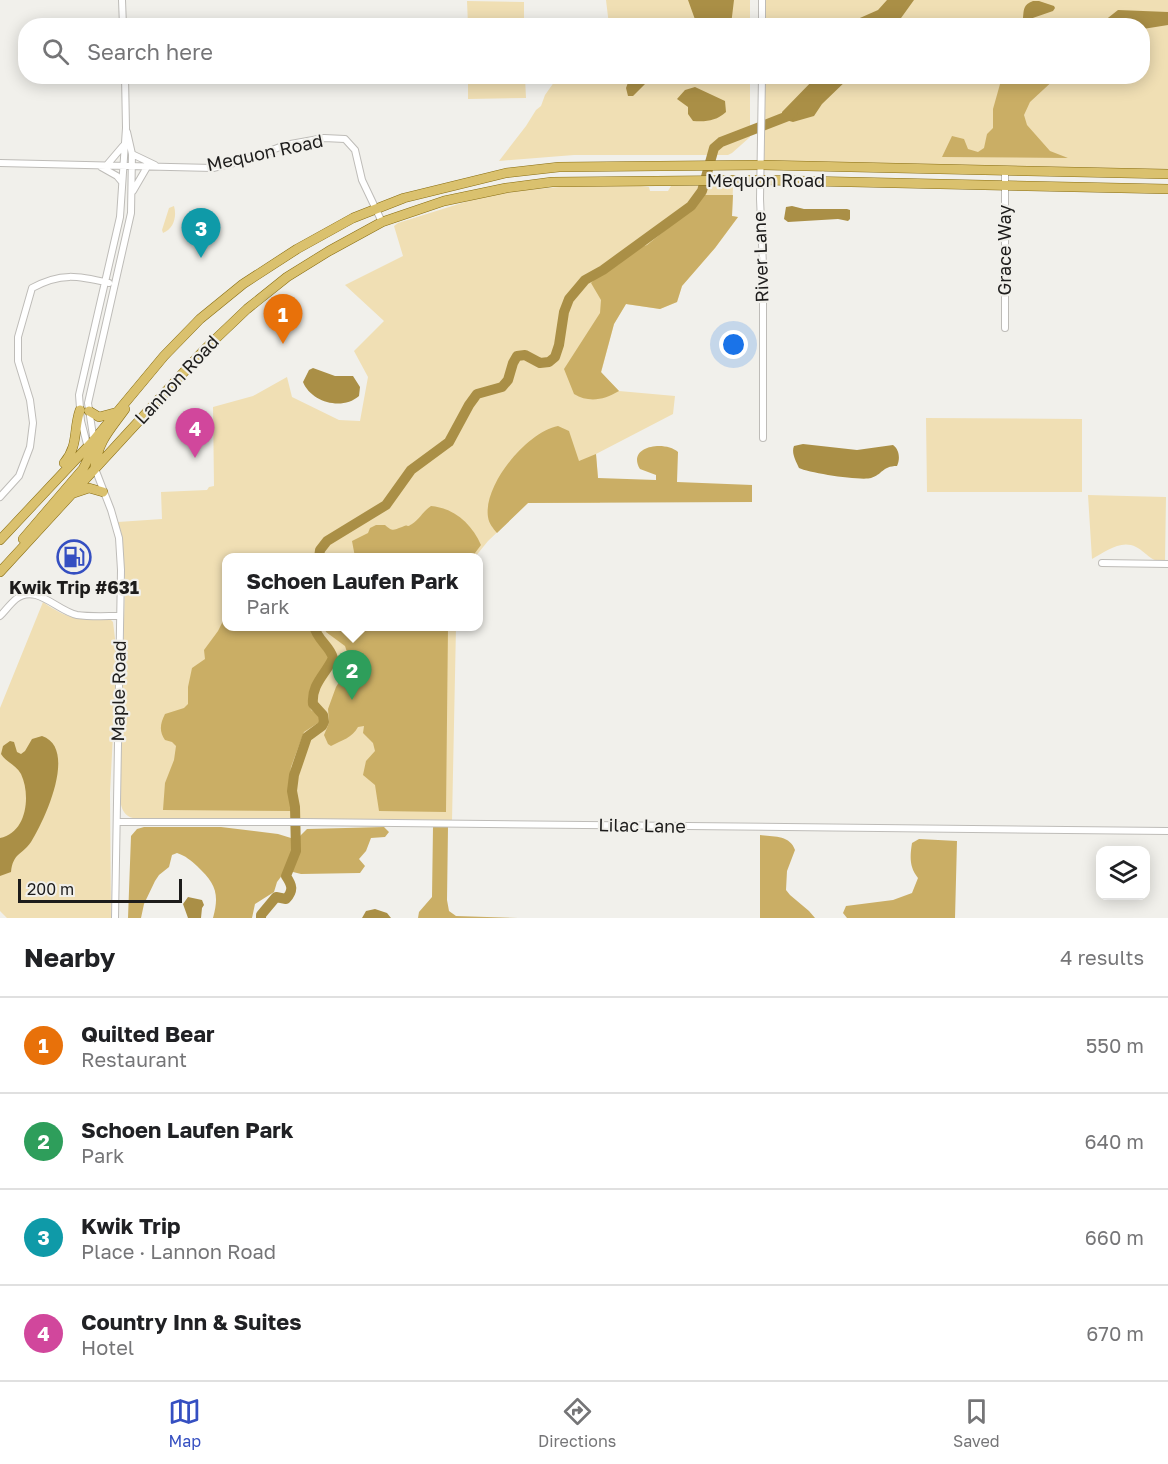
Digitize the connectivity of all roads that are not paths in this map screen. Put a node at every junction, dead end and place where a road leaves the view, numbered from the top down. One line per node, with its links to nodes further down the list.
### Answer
1 (122, 0): 3 (street)
2 (762, 0): 4 (street)
3 (123, 18)
4 (762, 18)
5 (125, 84): 7 (street, Maple Road)
6 (762, 84): 11 (street, River Lane)
7 (126, 128): 8 (street, Maple Road); 9 (street, Maple Road)
8 (124, 145): 13 (street); 14 (street, Maple Road)
9 (132, 154): 15 (street, Maple Road); 17 (street)
10 (0, 163): 12 (street, Mequon Road)
11 (761, 165): 18 (main road, Mequon Road); 21 (street, River Lane); 27 (main road, Mequon Road)
12 (98, 166): 13 (street, Mequon Road); 22 (street)
13 (106, 166): 14 (street, Mequon Road)
14 (122, 166): 15 (street, Mequon Road); 22 (street, Maple Road)
15 (132, 166): 16 (street, Mequon Road); 26 (street, Maple Road)
16 (147, 167): 17 (street, Mequon Road); 26 (street)
17 (158, 167): 27 (street, Mequon Road)
18 (873, 168): 19 (main road, Mequon Road); 23 (main road)
19 (1005, 171): 20 (main road, Mequon Road); 24 (street, Grace Way)
20 (1168, 174)
21 (760, 180): 23 (main road, Mequon Road); 28 (main road, Mequon Road); 35 (street, River Lane)
22 (122, 182): 29 (street, Maple Road)
23 (873, 182): 24 (main road, Mequon Road)
24 (1005, 184): 25 (main road, Mequon Road); 31 (street, Grace Way)
25 (1168, 189)
26 (132, 194): 30 (street, Maple Road)
27 (375, 209): 28 (street, Mequon Road); 32 (main road, Lannon Road)
28 (382, 222): 37 (main road, Lannon Road)
29 (106, 282): 30 (street); 33 (street, Maple Road); 40 (street)
30 (116, 285): 33 (street, Maple Road)
31 (1005, 328)
32 (132, 393): 34 (main road, Lannon Road); 37 (main road)
33 (84, 411): 34 (main road); 36 (street, Maple Road); 41 (main road)
34 (116, 412): 36 (main road, Lannon Road)
35 (763, 438)
36 (90, 447): 37 (street, Maple Road); 37 (street, Maple Road); 41 (main road, Lannon Road); 43 (main road)
37 (94, 469): 38 (street, Maple Road); 39 (main road, Lannon Road)
38 (103, 492): 39 (main road); 48 (street, Maple Road)
39 (72, 494): 43 (main road, Lannon Road)
40 (0, 497)
41 (28, 509): 42 (main road, Lannon Road)
42 (0, 540)
43 (16, 555): 46 (main road, Lannon Road)
44 (1102, 563): 45 (street)
45 (1168, 564)
46 (0, 573)
47 (0, 616): 48 (street)
48 (120, 616): 49 (street, Maple Road)
49 (117, 822): 50 (street, Lilac Lane); 51 (street, Maple Road)
50 (1168, 831)
51 (115, 918)

